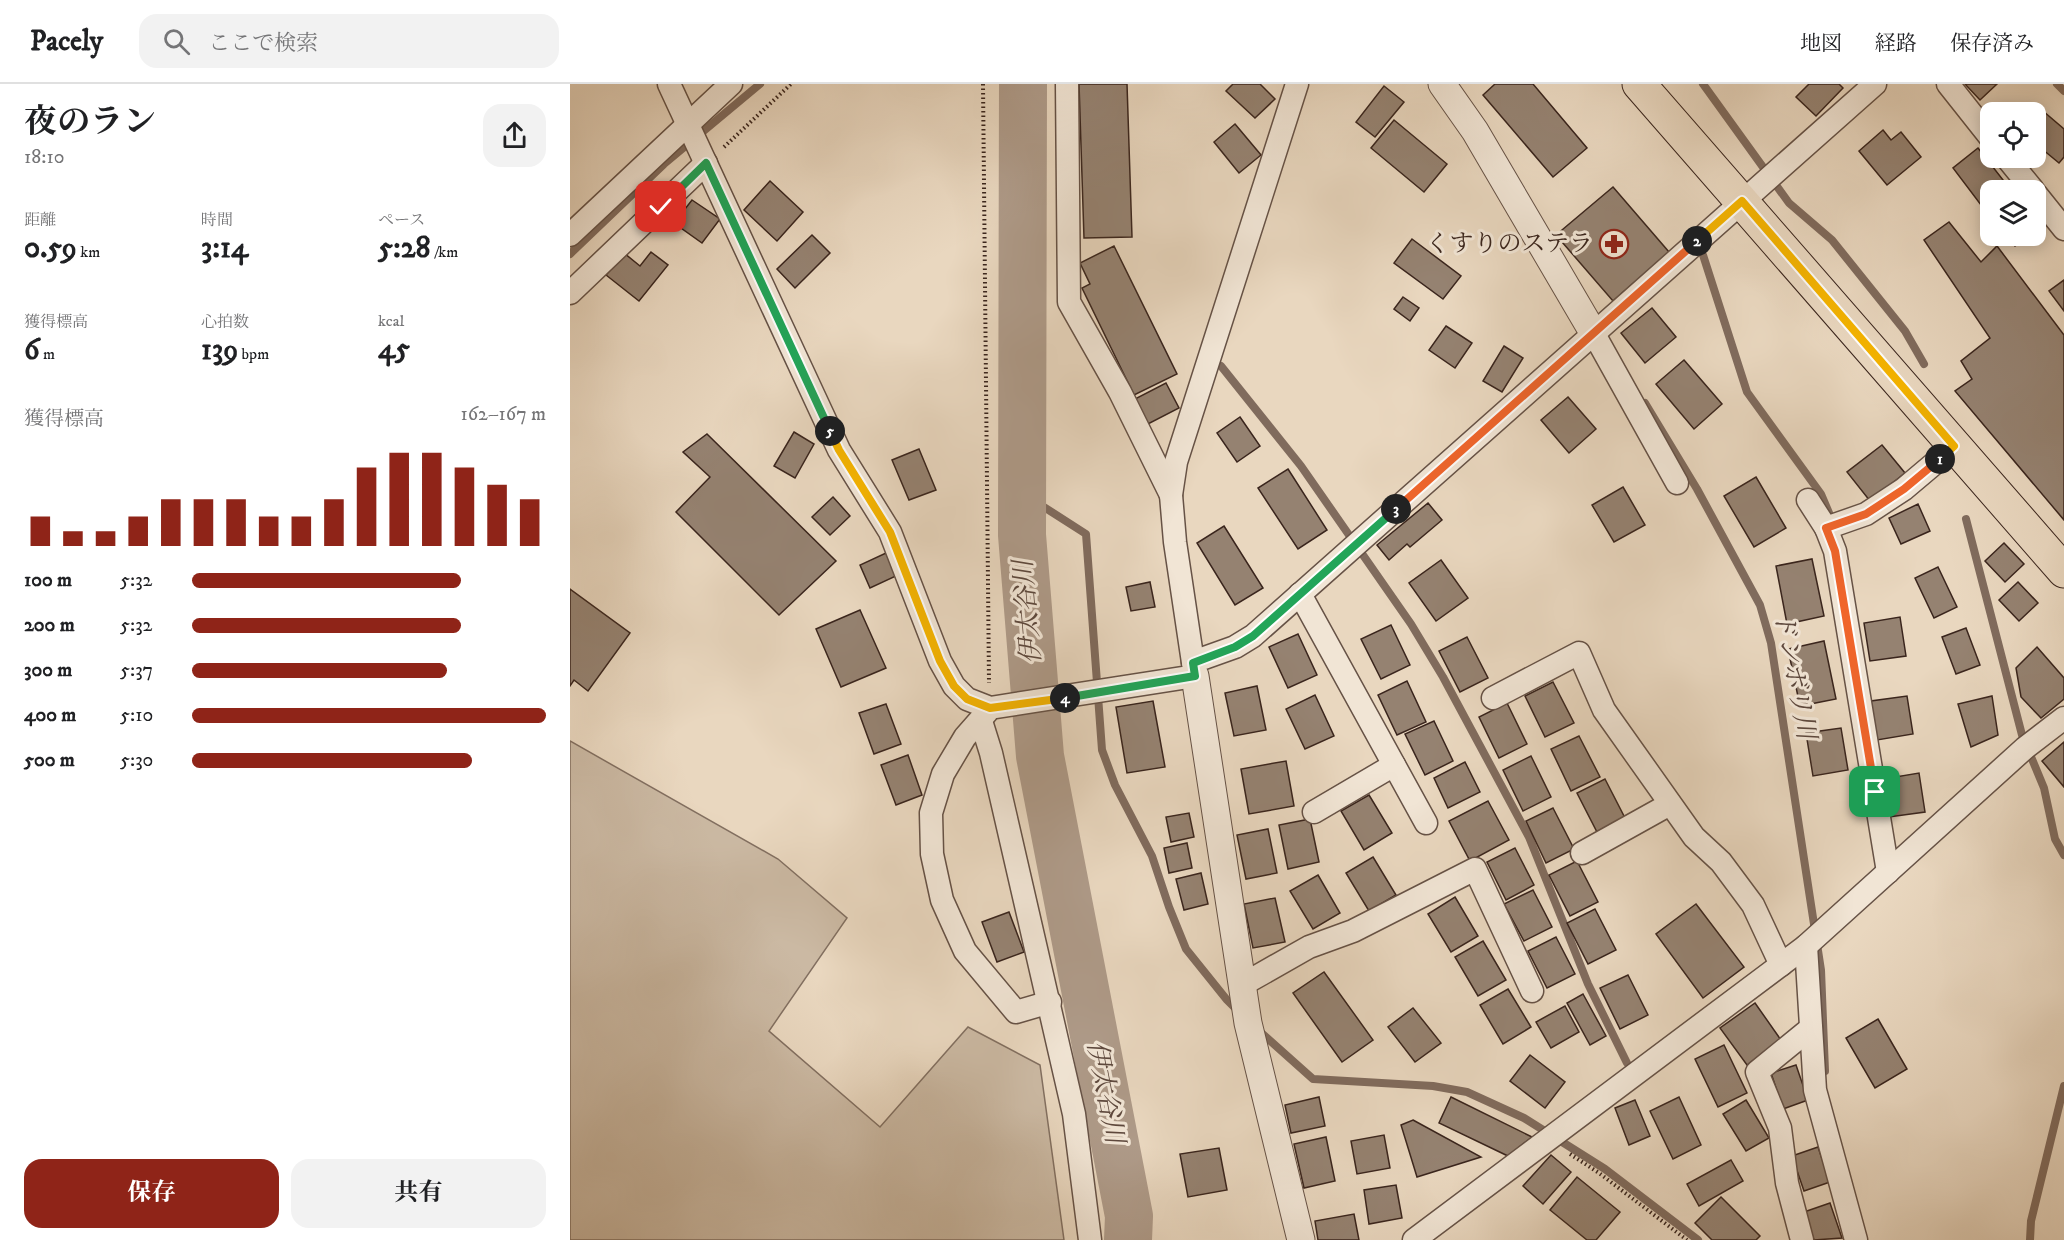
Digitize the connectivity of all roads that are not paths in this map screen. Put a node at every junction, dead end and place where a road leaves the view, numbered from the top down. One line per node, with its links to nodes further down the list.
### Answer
1 (669, 84): 9 (street)
2 (731, 84): 9 (street)
3 (1067, 84): 22 (street)
4 (1297, 84): 22 (street)
5 (1442, 84): 19 (street)
6 (1639, 84): 14 (main road)
7 (1875, 84): 14 (street)
8 (1948, 84): 10 (street)
9 (688, 123): 11 (street); 17 (street)
10 (1980, 124)
11 (706, 163): 18 (street); 29 (street)
12 (2015, 168): 13 (street)
13 (2024, 180)
14 (1753, 192): 19 (street); 20 (main road)
15 (2046, 207): 16 (street)
16 (2064, 229)
17 (570, 235)
18 (570, 293)
19 (1594, 334): 21 (street); 26 (street)
20 (1954, 446): 24 (street); 25 (main road)
21 (1677, 483)
22 (1170, 495): 27 (street)
23 (1808, 500): 24 (street)
24 (1826, 528): 36 (street)
25 (2064, 571)
26 (1300, 594): 27 (street); 31 (street)
27 (1194, 669): 29 (street); 39 (street)
28 (1493, 698): 32 (street)
29 (989, 712): 41 (street); 41 (street)
30 (2064, 717): 36 (street)
31 (1394, 765): 33 (street); 34 (street)
32 (1670, 804): 35 (street); 38 (street)
33 (1314, 812)
34 (1426, 823)
35 (1582, 852)
36 (1888, 872): 37 (street)
37 (1806, 946): 38 (street); 42 (street)
38 (1781, 964): 45 (street)
39 (1242, 985): 40 (street); 44 (street)
40 (1532, 991)
41 (1050, 1002): 43 (street)
42 (1811, 1028): 46 (street); 47 (street)
43 (1090, 1240)
44 (1300, 1240)
45 (1414, 1240)
46 (1802, 1240)
47 (1856, 1240)

